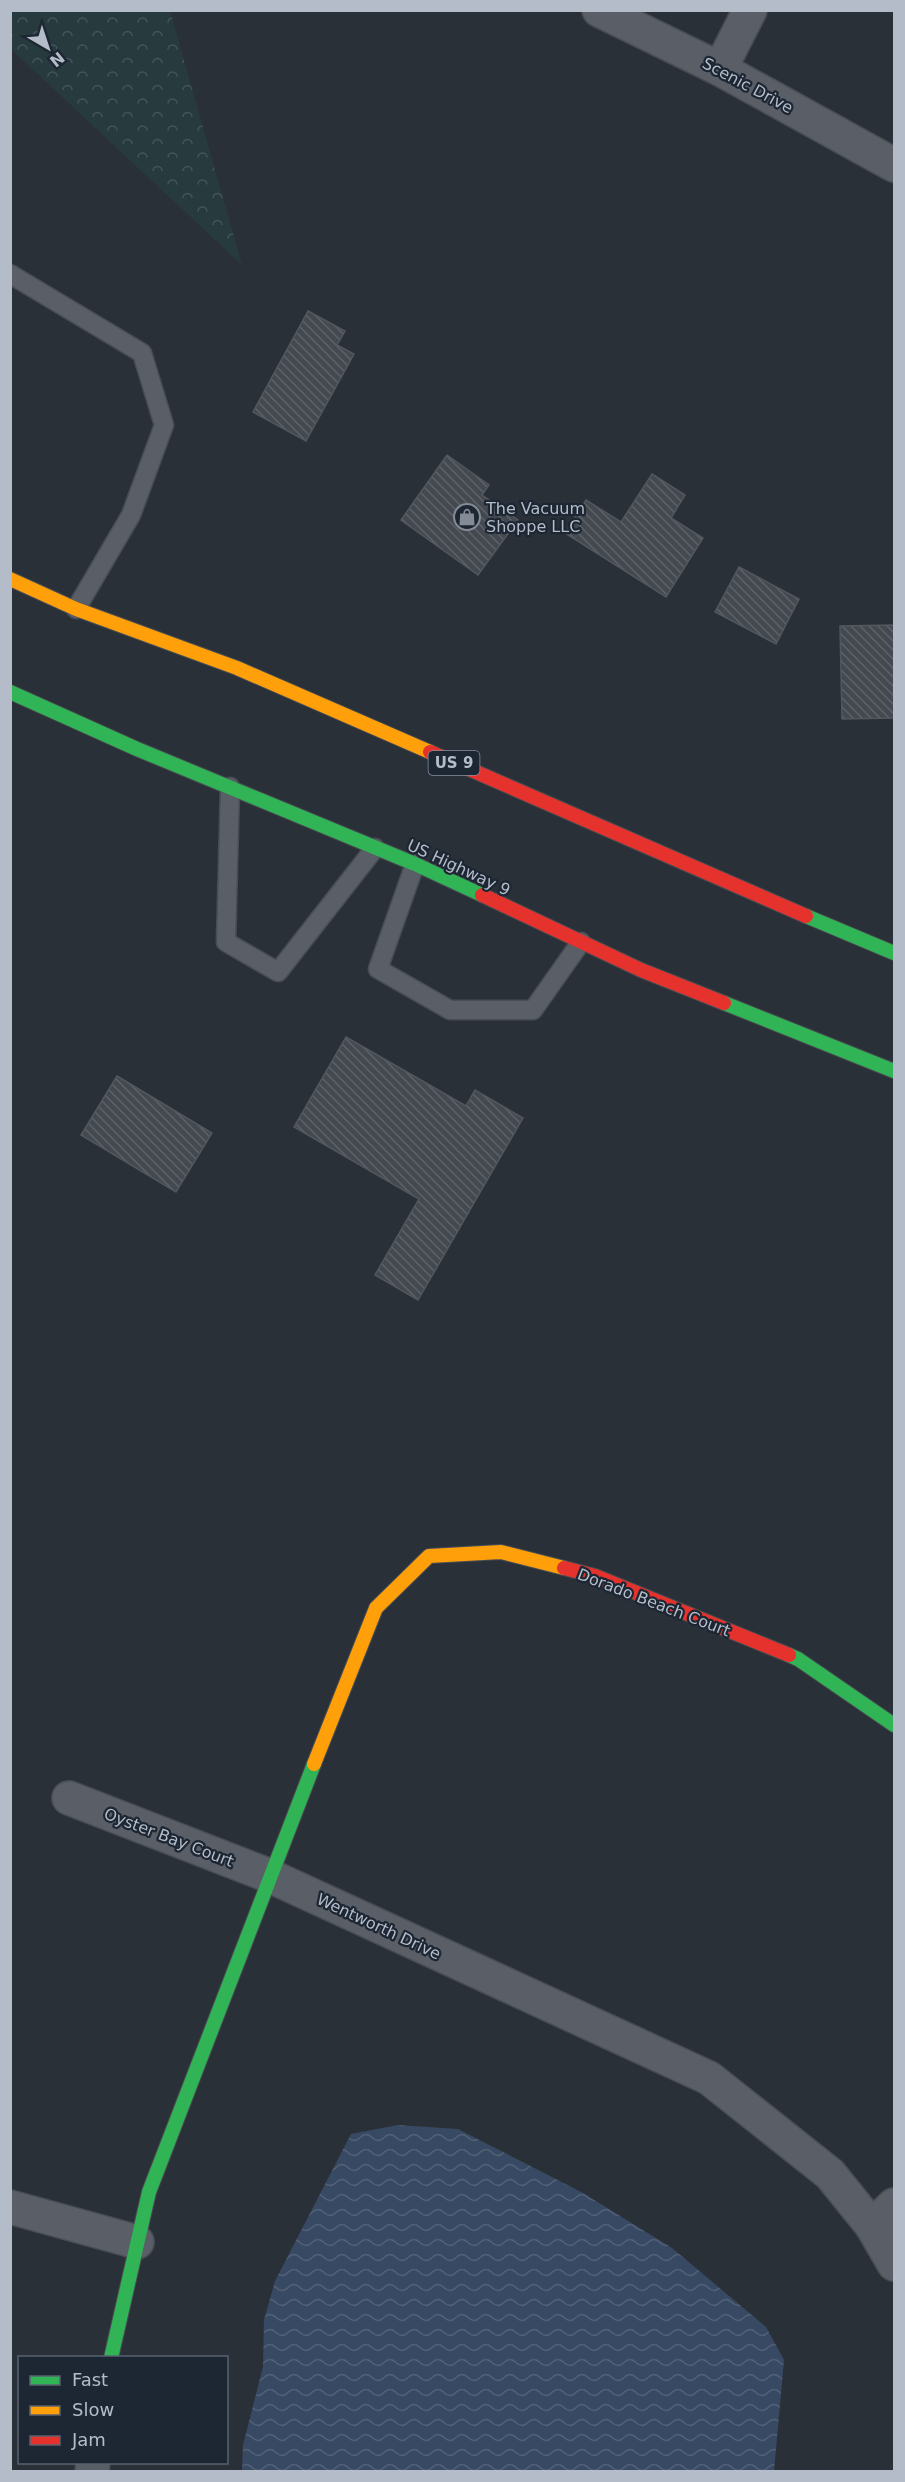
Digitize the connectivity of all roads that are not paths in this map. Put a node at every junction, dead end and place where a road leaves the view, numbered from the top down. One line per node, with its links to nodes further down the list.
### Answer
1 (599, 10): 3 (street, Scenic Drive)
2 (750, 10): 3 (street)
3 (720, 69): 4 (street, Scenic Drive)
4 (894, 165)
5 (10, 274): 7 (lane)
6 (10, 579): 7 (main road, US 9)
7 (76, 609): 13 (main road, US 9)
8 (10, 692): 9 (main road, US Highway 9)
9 (230, 787): 10 (main road, US Highway 9); 10 (lane)
10 (375, 848): 11 (main road, US Highway 9)
11 (415, 864): 12 (main road, US Highway 9); 12 (lane)
12 (582, 942): 14 (main road, US Highway 9)
13 (894, 953)
14 (894, 1071)
15 (894, 1725): 17 (main road, Dorado Beach Court)
16 (69, 1798): 17 (street, Oyster Bay Court)
17 (270, 1876): 19 (street, Wentworth Drive); 20 (main road)
18 (10, 2207): 20 (street)
19 (883, 2215): 21 (street, Wentworth Drive)
20 (137, 2242): 22 (main road)
21 (894, 2264)
22 (111, 2356)

